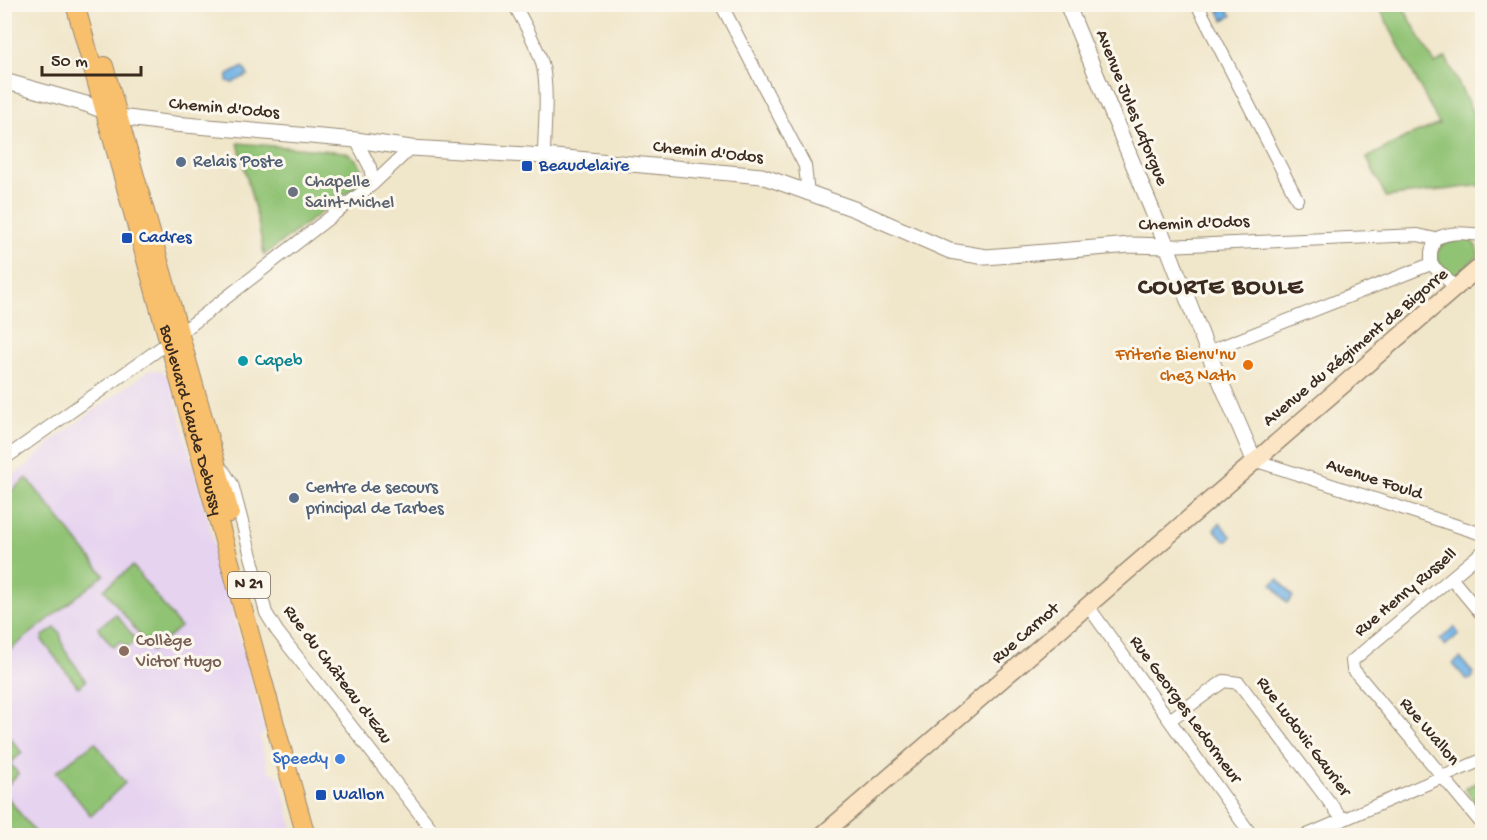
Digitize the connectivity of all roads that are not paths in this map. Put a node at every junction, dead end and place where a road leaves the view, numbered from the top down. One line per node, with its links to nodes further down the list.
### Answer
1 (75, 4): 8 (main road, Boulevard Claude Debussy / N 21)
2 (88, 4): 8 (main road, Boulevard Claude Debussy / N 21)
3 (514, 4): 11 (street)
4 (721, 4): 13 (street)
5 (1067, 4): 17 (street, Avenue Jules Laforgue)
6 (1197, 4): 14 (street)
7 (4, 81): 8 (street, Chemin d'Odos)
8 (112, 115): 9 (street, Chemin d'Odos); 22 (main road, Boulevard Claude Debussy / N 21)
9 (356, 140): 10 (street, Chemin d'Odos); 12 (street)
10 (411, 148): 11 (street, Chemin d'Odos); 12 (street)
11 (544, 156): 13 (street, Chemin d'Odos)
12 (373, 184): 22 (street)
13 (808, 194): 17 (street, Chemin d'Odos)
14 (1297, 199)
15 (1478, 234): 16 (street, Chemin d'Odos); 18 (street, Chemin d'Odos)
16 (1435, 239): 17 (street, Chemin d'Odos); 19 (street)
17 (1167, 246): 23 (street, Avenue Jules Laforgue)
18 (1482, 246)
19 (1431, 264): 21 (street); 23 (street)
20 (1482, 265): 21 (main road, Avenue du Régiment de Bigorre)
21 (1456, 288): 26 (main road, Avenue du Régiment de Bigorre)
22 (175, 338): 24 (main road, Boulevard Claude Debussy / N 21); 25 (street); 38 (main road, Boulevard Claude Debussy / N 21)
23 (1208, 352): 26 (street, Avenue Jules Laforgue)
24 (213, 453): 39 (main road, Boulevard Claude Debussy / N 21); 40 (street, Rue du Château d'Eau)
25 (4, 459)
26 (1254, 460): 27 (street, Avenue Fould); 30 (main road, Rue Carnot)
27 (1482, 534)
28 (1482, 552): 29 (street, Rue Henry Russell)
29 (1452, 579): 31 (street); 32 (street, Rue Henry Russell)
30 (1088, 606): 33 (street, Rue Georges Ledormeur); 41 (main road, Rue Carnot)
31 (1482, 615)
32 (1352, 661): 35 (street, Rue Wallon)
33 (1171, 719): 36 (street, Rue Ludovic Gaurier); 42 (street, Rue Georges Ledormeur)
34 (1482, 760): 35 (street)
35 (1443, 777): 36 (street); 37 (street, Rue Wallon)
36 (1343, 820): 43 (street)
37 (1482, 825)
38 (306, 836)
39 (318, 836)
40 (438, 836)
41 (820, 836)
42 (1252, 836)
43 (1305, 836)

